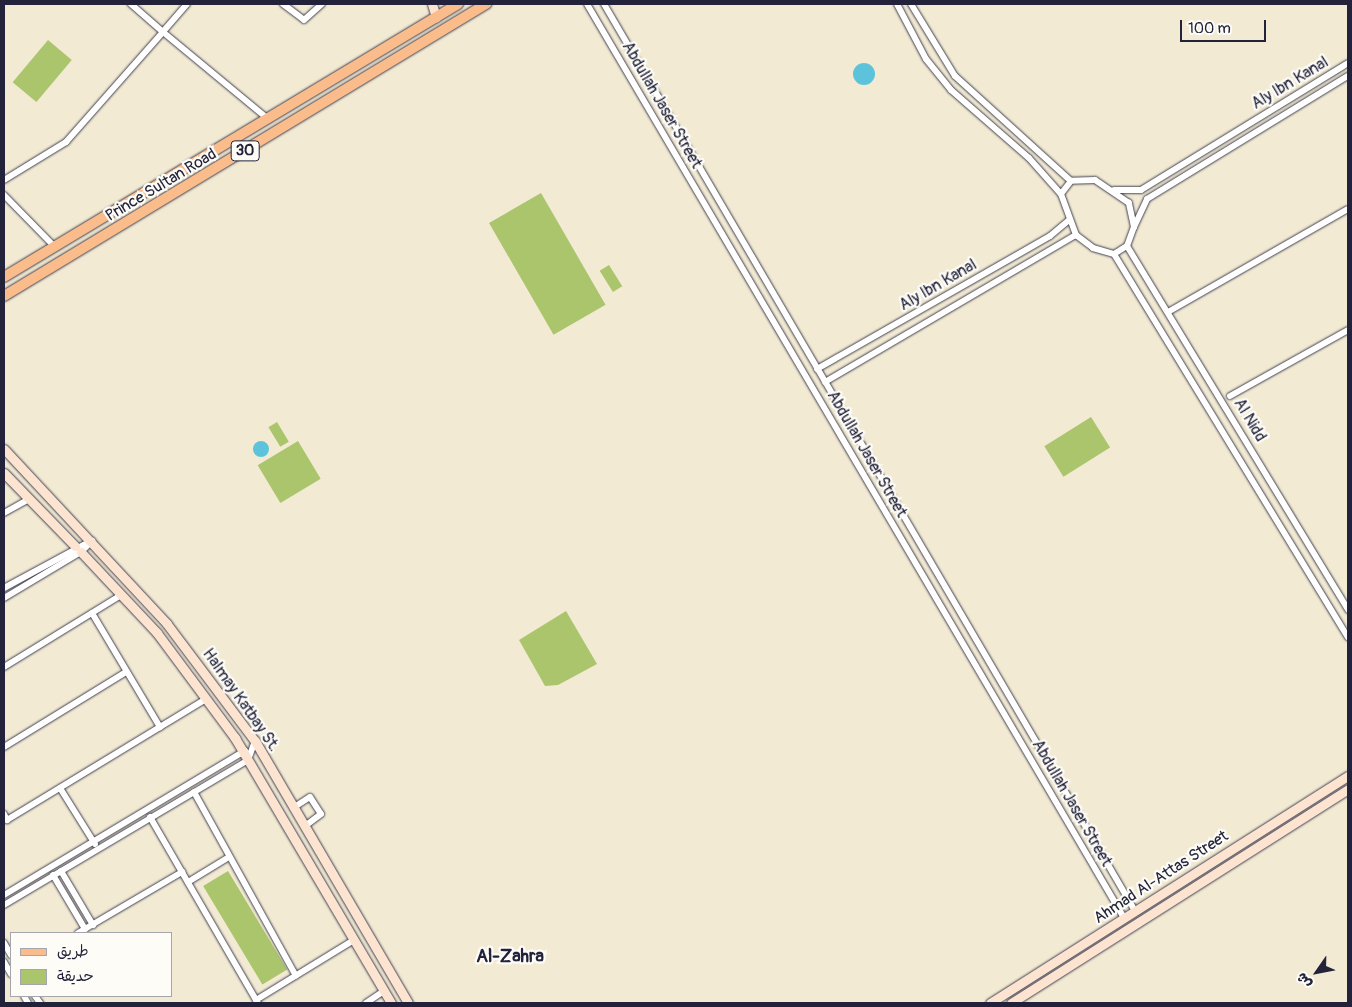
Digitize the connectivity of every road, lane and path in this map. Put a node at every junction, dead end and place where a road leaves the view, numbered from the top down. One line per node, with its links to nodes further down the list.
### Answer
1 (131, 4): 14 (street)
2 (187, 4): 14 (street)
3 (283, 4): 4 (street)
4 (322, 4)
5 (432, 4): 12 (street)
6 (486, 4): 34 (main road, Prince Sultan Road / 30)
7 (587, 4): 43 (street, Abdullah Jaser Street)
8 (604, 4): 42 (street, Abdullah Jaser Street)
9 (897, 4): 15 (street)
10 (911, 4): 13 (street)
11 (452, 5): 12 (main road, Prince Sultan Road / 30)
12 (436, 17): 22 (main road, Prince Sultan Road / 30)
13 (923, 29): 15 (street); 16 (street)
14 (163, 32): 22 (street); 27 (street)
15 (912, 35): 18 (street)
16 (945, 62): 18 (street); 20 (street)
17 (1348, 63): 24 (street, Aly Ibn Kanal)
18 (934, 70): 21 (street)
19 (1348, 76): 26 (street)
20 (983, 101): 21 (street); 23 (street)
21 (975, 111): 25 (street)
22 (268, 119): 32 (main road, Prince Sultan Road / 30)
23 (1032, 145): 25 (street); 28 (street)
24 (1211, 147): 26 (street); 29 (street, Aly Ibn Kanal)
25 (1024, 154): 30 (street)
26 (1216, 157): 36 (street)
27 (4, 180)
28 (1071, 181): 29 (street); 30 (street)
29 (1114, 190): 36 (street)
30 (1062, 194): 35 (street)
31 (4, 196): 38 (street)
32 (134, 199): 34 (main road); 38 (main road, Prince Sultan Road / 30)
33 (1348, 209): 45 (street)
34 (143, 213): 44 (main road, Prince Sultan Road / 30)
35 (1069, 220): 37 (street); 47 (street, Aly Ibn Kanal)
36 (1134, 226): 39 (street)
37 (1076, 235): 40 (street); 48 (street)
38 (54, 246): 41 (main road, Prince Sultan Road / 30)
39 (1127, 246): 40 (street); 45 (street, Al Nidd)
40 (1114, 254): 61 (street)
41 (4, 277)
42 (765, 279): 43 (street); 47 (street, Abdullah Jaser Street)
43 (753, 287): 69 (street, Abdullah Jaser Street)
44 (4, 296)
45 (1168, 312): 59 (street, Al Nidd)
46 (1348, 330): 49 (street)
47 (817, 369): 48 (street, Abdullah Jaser Street)
48 (825, 382): 67 (street, Abdullah Jaser Street)
49 (1230, 396)
50 (4, 448): 54 (street, Halmay Katbay St.)
51 (4, 473): 52 (street, Halmay Katbay St.)
52 (29, 499): 53 (street); 55 (street, Halmay Katbay St.)
53 (4, 513)
54 (92, 541): 55 (street); 66 (street, Halmay Katbay St.)
55 (78, 549): 56 (street); 57 (street, Halmay Katbay St.); 58 (street)
56 (4, 588)
57 (121, 595): 60 (street); 64 (street, Halmay Katbay St.)
58 (4, 598)
59 (1348, 610)
60 (92, 614): 62 (street); 63 (street)
61 (1348, 637)
62 (4, 667)
63 (126, 672): 65 (street); 68 (street)
64 (206, 699): 65 (street); 70 (street, Halmay Katbay St.)
65 (160, 727): 72 (street)
66 (255, 742): 70 (street); 75 (street, Halmay Katbay St.)
67 (1037, 744): 69 (street); 88 (street, Abdullah Jaser Street)
68 (4, 747)
69 (1025, 750): 89 (street, Abdullah Jaser Street)
70 (246, 756): 74 (street); 79 (street); 93 (street, Halmay Katbay St.)
71 (1348, 776): 88 (street, Ahmad Al-Attas Street)
72 (60, 788): 76 (street); 79 (street)
73 (1348, 789): 101 (street, Ahmad Al-Attas Street)
74 (194, 792): 77 (street); 81 (street)
75 (294, 808): 78 (street, Halmay Katbay St.); 78 (street)
76 (4, 814)
77 (150, 817): 80 (street); 83 (street)
78 (304, 827): 99 (street, Halmay Katbay St.)
79 (94, 842): 80 (street); 86 (street)
80 (98, 849): 82 (street)
81 (229, 857): 85 (street); 94 (street)
82 (61, 871): 84 (street); 90 (street)
83 (182, 872): 85 (street); 90 (street)
84 (54, 876): 87 (street); 91 (street)
85 (188, 882): 96 (street)
86 (4, 895)
87 (4, 906)
88 (1135, 911): 89 (street, Ahmad Al-Attas Street)
89 (1124, 918): 100 (street, Ahmad Al-Attas Street)
90 (93, 925): 91 (street)
91 (85, 929): 92 (street)
92 (80, 932)
93 (354, 940): 94 (street); 95 (street, Halmay Katbay St.)
94 (296, 976): 96 (street)
95 (384, 992): 97 (street, Halmay Katbay St.); 98 (street)
96 (257, 1001)
97 (389, 1002)
98 (366, 1003)
99 (408, 1003)
100 (990, 1003)
101 (1011, 1003)

